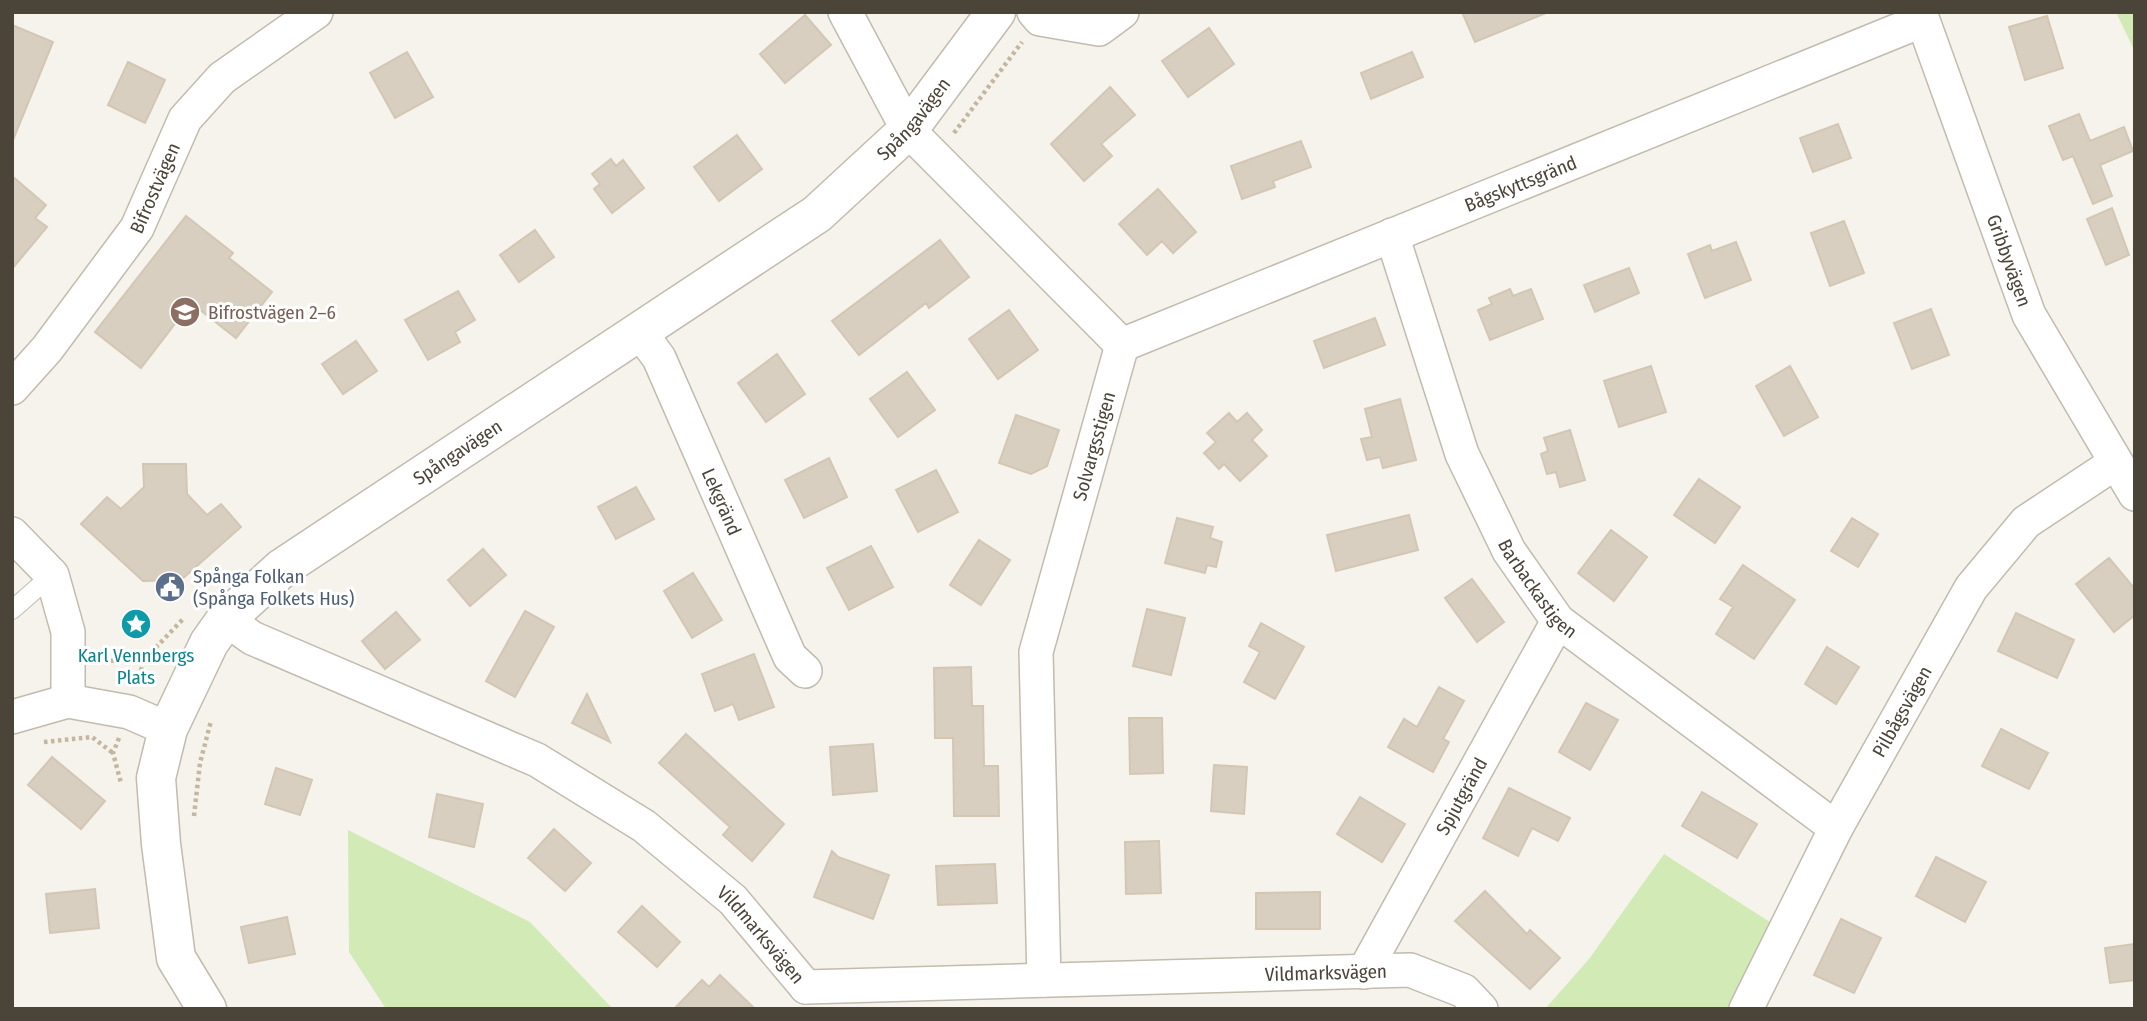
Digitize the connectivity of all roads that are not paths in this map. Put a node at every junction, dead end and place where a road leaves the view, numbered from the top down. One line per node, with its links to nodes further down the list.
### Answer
1 (316, 12): 11 (street, Bifrostvägen)
2 (845, 12): 7 (street)
3 (996, 12): 7 (street, Spångavägen)
4 (1122, 12): 5 (street)
5 (1037, 15)
6 (1921, 16): 8 (street, Bågskyttsgränd); 12 (street, Gribbyvägen)
7 (908, 130): 9 (street, Spångavägen); 10 (street)
8 (1392, 235): 10 (street, Bågskyttsgränd); 18 (street, Barbackastigen)
9 (640, 332): 17 (street, Spångavägen); 19 (street, Lekgränd)
10 (1122, 345): 25 (street, Solvargsstigen)
11 (12, 388)
12 (2115, 463): 13 (street, Gribbyvägen); 23 (street, Pilbågsvägen)
13 (2135, 494)
14 (12, 534): 15 (street)
15 (52, 575): 16 (lane); 20 (street)
16 (12, 610)
17 (226, 620): 22 (street, Spångavägen); 26 (street, Vildmarksvägen)
18 (1558, 621): 23 (street, Barbackastigen); 24 (street, Spjutgränd)
19 (805, 671)
20 (68, 701): 21 (street); 22 (street)
21 (12, 717)
22 (168, 729): 27 (street, Spångavägen)
23 (1836, 828): 29 (street, Pilbågsvägen)
24 (1364, 972): 25 (street, Vildmarksvägen); 28 (street, Vildmarksvägen)
25 (1044, 980): 26 (street, Vildmarksvägen)
26 (796, 998)
27 (207, 1009)
28 (1482, 1009)
29 (1746, 1009)

